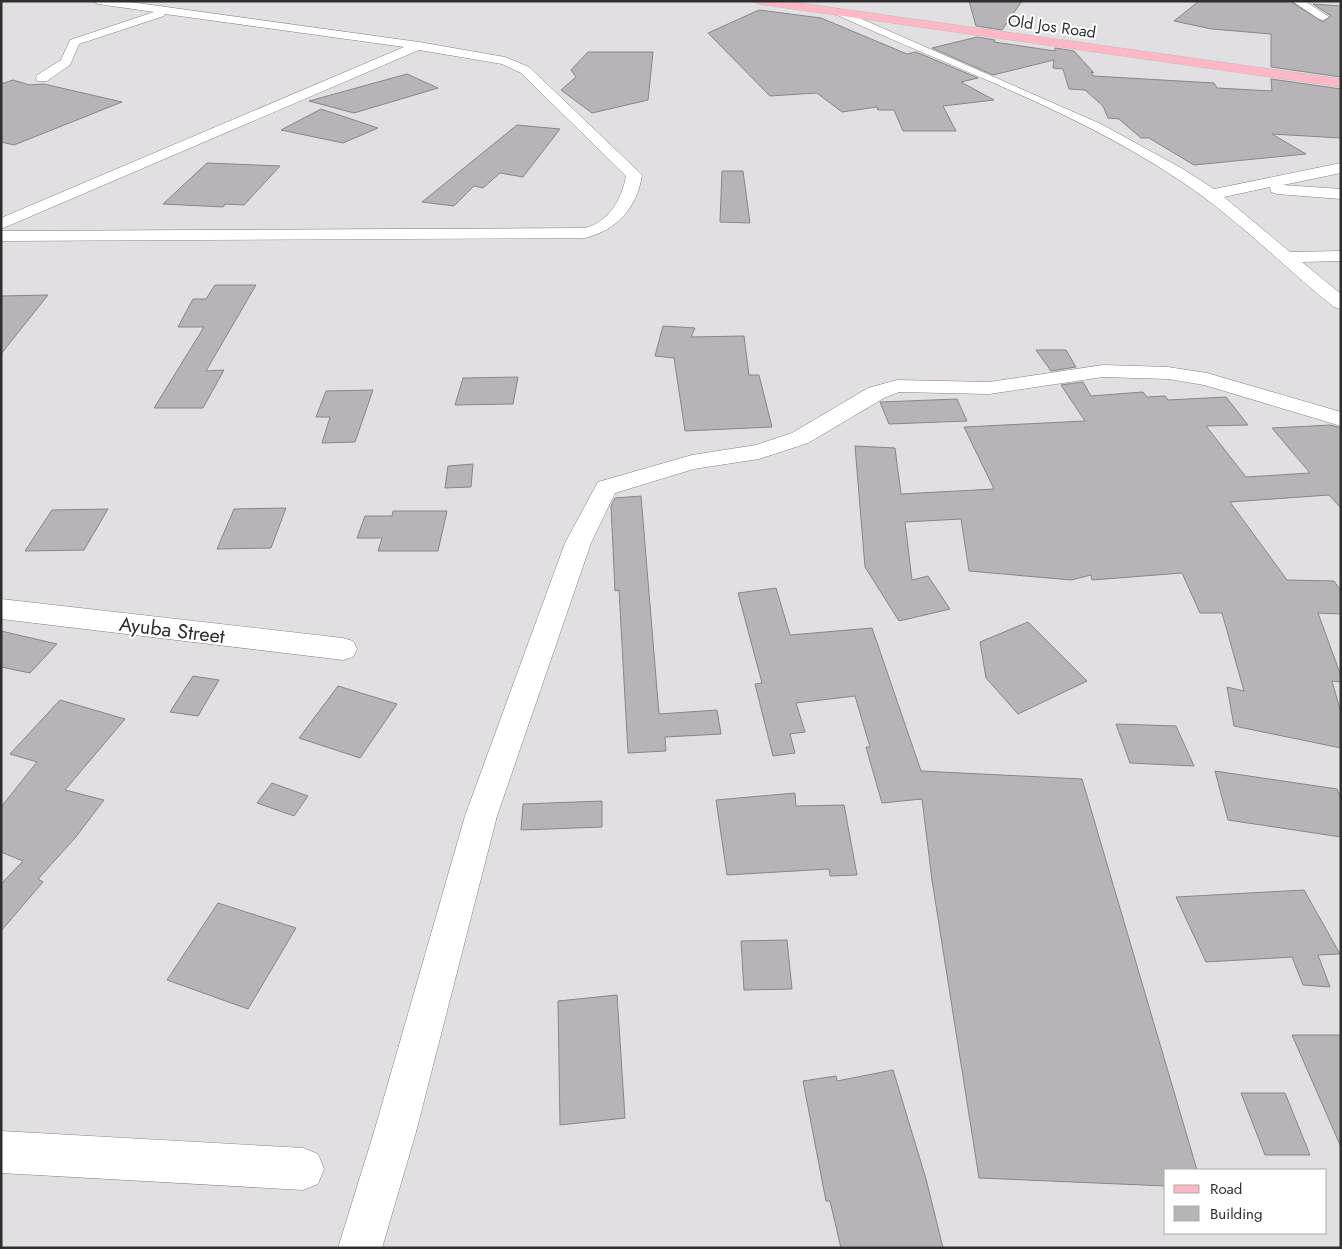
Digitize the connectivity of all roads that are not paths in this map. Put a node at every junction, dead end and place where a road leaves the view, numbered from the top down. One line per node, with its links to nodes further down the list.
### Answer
1 (98, 1): 4 (street)
2 (759, 1): 5 (main road, Old Jos Road)
3 (1298, 1): 6 (street)
4 (166, 12): 7 (street); 8 (street)
5 (839, 12): 9 (main road, Old Jos Road); 13 (street)
6 (1323, 17)
7 (419, 46): 14 (street); 15 (street)
8 (42, 78)
9 (1341, 83)
10 (1341, 168): 11 (street)
11 (1248, 187): 12 (street); 13 (street)
12 (1341, 194)
13 (1210, 195): 17 (street)
14 (1, 224)
15 (1, 236)
16 (1341, 256): 17 (street)
17 (1284, 257): 18 (street)
18 (1341, 303)
19 (1341, 419): 24 (street)
20 (1, 609): 21 (street, Ayuba Street)
21 (342, 649)
22 (1, 1152): 23 (street)
23 (303, 1169)
24 (360, 1248)

